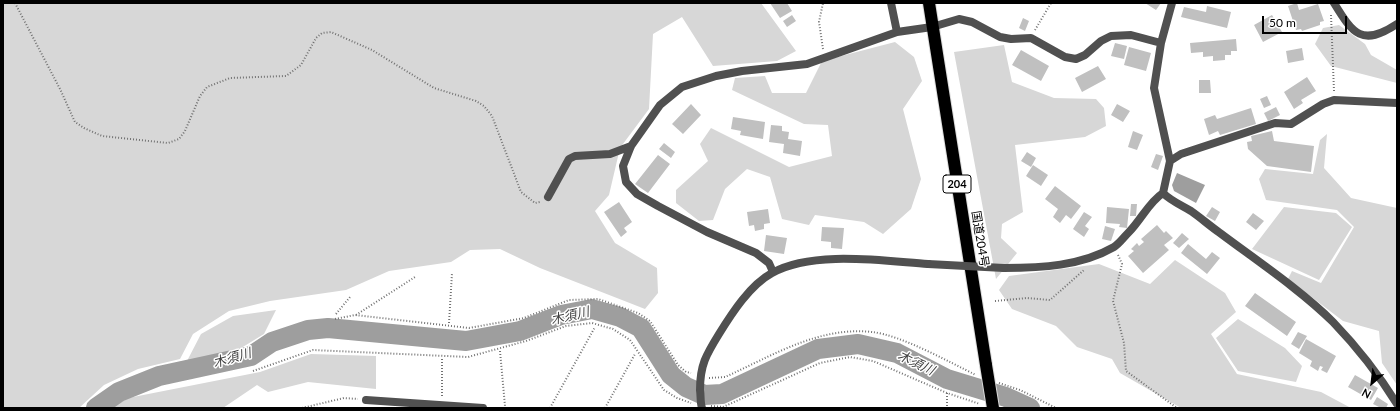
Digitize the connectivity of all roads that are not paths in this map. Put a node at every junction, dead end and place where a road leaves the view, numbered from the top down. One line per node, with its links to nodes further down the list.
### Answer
1 (891, 3): 7 (street)
2 (929, 3): 6 (highway, 国道204号 / 204)
3 (1172, 3): 8 (street)
4 (1332, 7): 5 (street)
5 (1397, 24)
6 (932, 26): 7 (street); 8 (street); 18 (highway, 国道204号 / 204, bridge)
7 (897, 32): 10 (street)
8 (1161, 44): 11 (street)
9 (1397, 103): 11 (street)
10 (631, 146): 13 (street); 14 (street)
11 (1170, 160): 12 (street)
12 (1163, 193): 14 (street, bridge); 16 (street)
13 (548, 197)
14 (773, 272): 17 (street)
15 (366, 400): 19 (street)
16 (1397, 404)
17 (701, 407)
18 (990, 407)
19 (484, 408)

